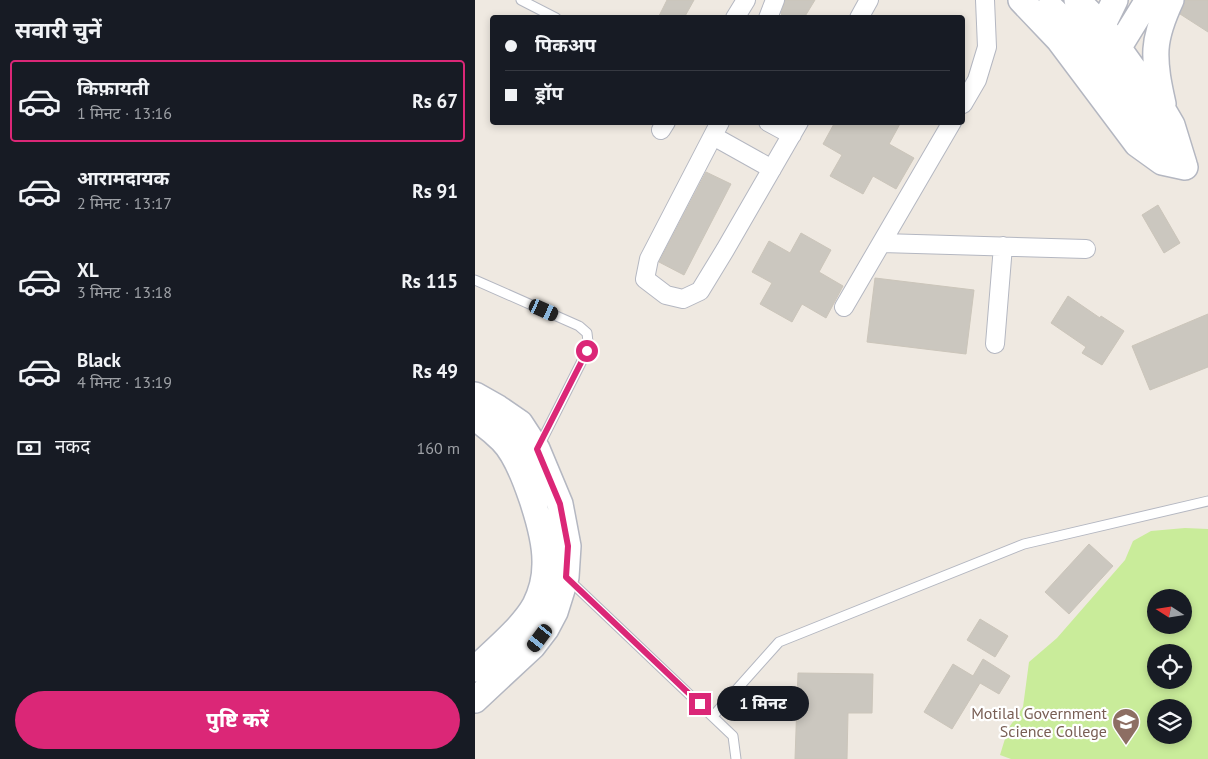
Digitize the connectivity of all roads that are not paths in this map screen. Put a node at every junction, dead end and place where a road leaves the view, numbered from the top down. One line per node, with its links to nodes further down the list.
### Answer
1 (521, 0): 12 (lane)
2 (746, 0): 13 (street)
3 (775, 0): 14 (street)
4 (869, 0): 15 (street)
5 (985, 0): 19 (street)
6 (1021, 0): 25 (main road)
7 (1042, 0): 17 (main road)
8 (1077, 0): 16 (main road)
9 (1115, 0): 16 (main road)
10 (1148, 0): 18 (main road)
11 (1171, 0): 20 (main road)
12 (550, 15)
13 (737, 15)
14 (769, 15)
15 (861, 15)
16 (1102, 25): 17 (main road); 18 (main road)
17 (1092, 48): 18 (main road)
18 (1112, 58): 20 (main road); 25 (main road)
19 (965, 101)
20 (1165, 114): 25 (main road)
21 (780, 125): 24 (street)
22 (950, 125): 27 (street)
23 (716, 129): 26 (street); 26 (street)
24 (795, 129): 26 (street)
25 (1185, 166)
26 (772, 169)
27 (882, 243): 28 (street); 31 (street)
28 (1003, 246): 29 (street); 32 (street)
29 (1086, 249)
30 (475, 280): 35 (lane)
31 (844, 307)
32 (995, 344)
33 (475, 395): 35 (main road)
34 (475, 418): 36 (main road)
35 (537, 449): 36 (lane); 38 (main road)
36 (524, 479): 39 (main road)
37 (1208, 501): 41 (lane)
38 (566, 577): 40 (main road); 41 (lane)
39 (475, 669)
40 (475, 700)
41 (713, 716): 42 (lane)
42 (736, 759)

